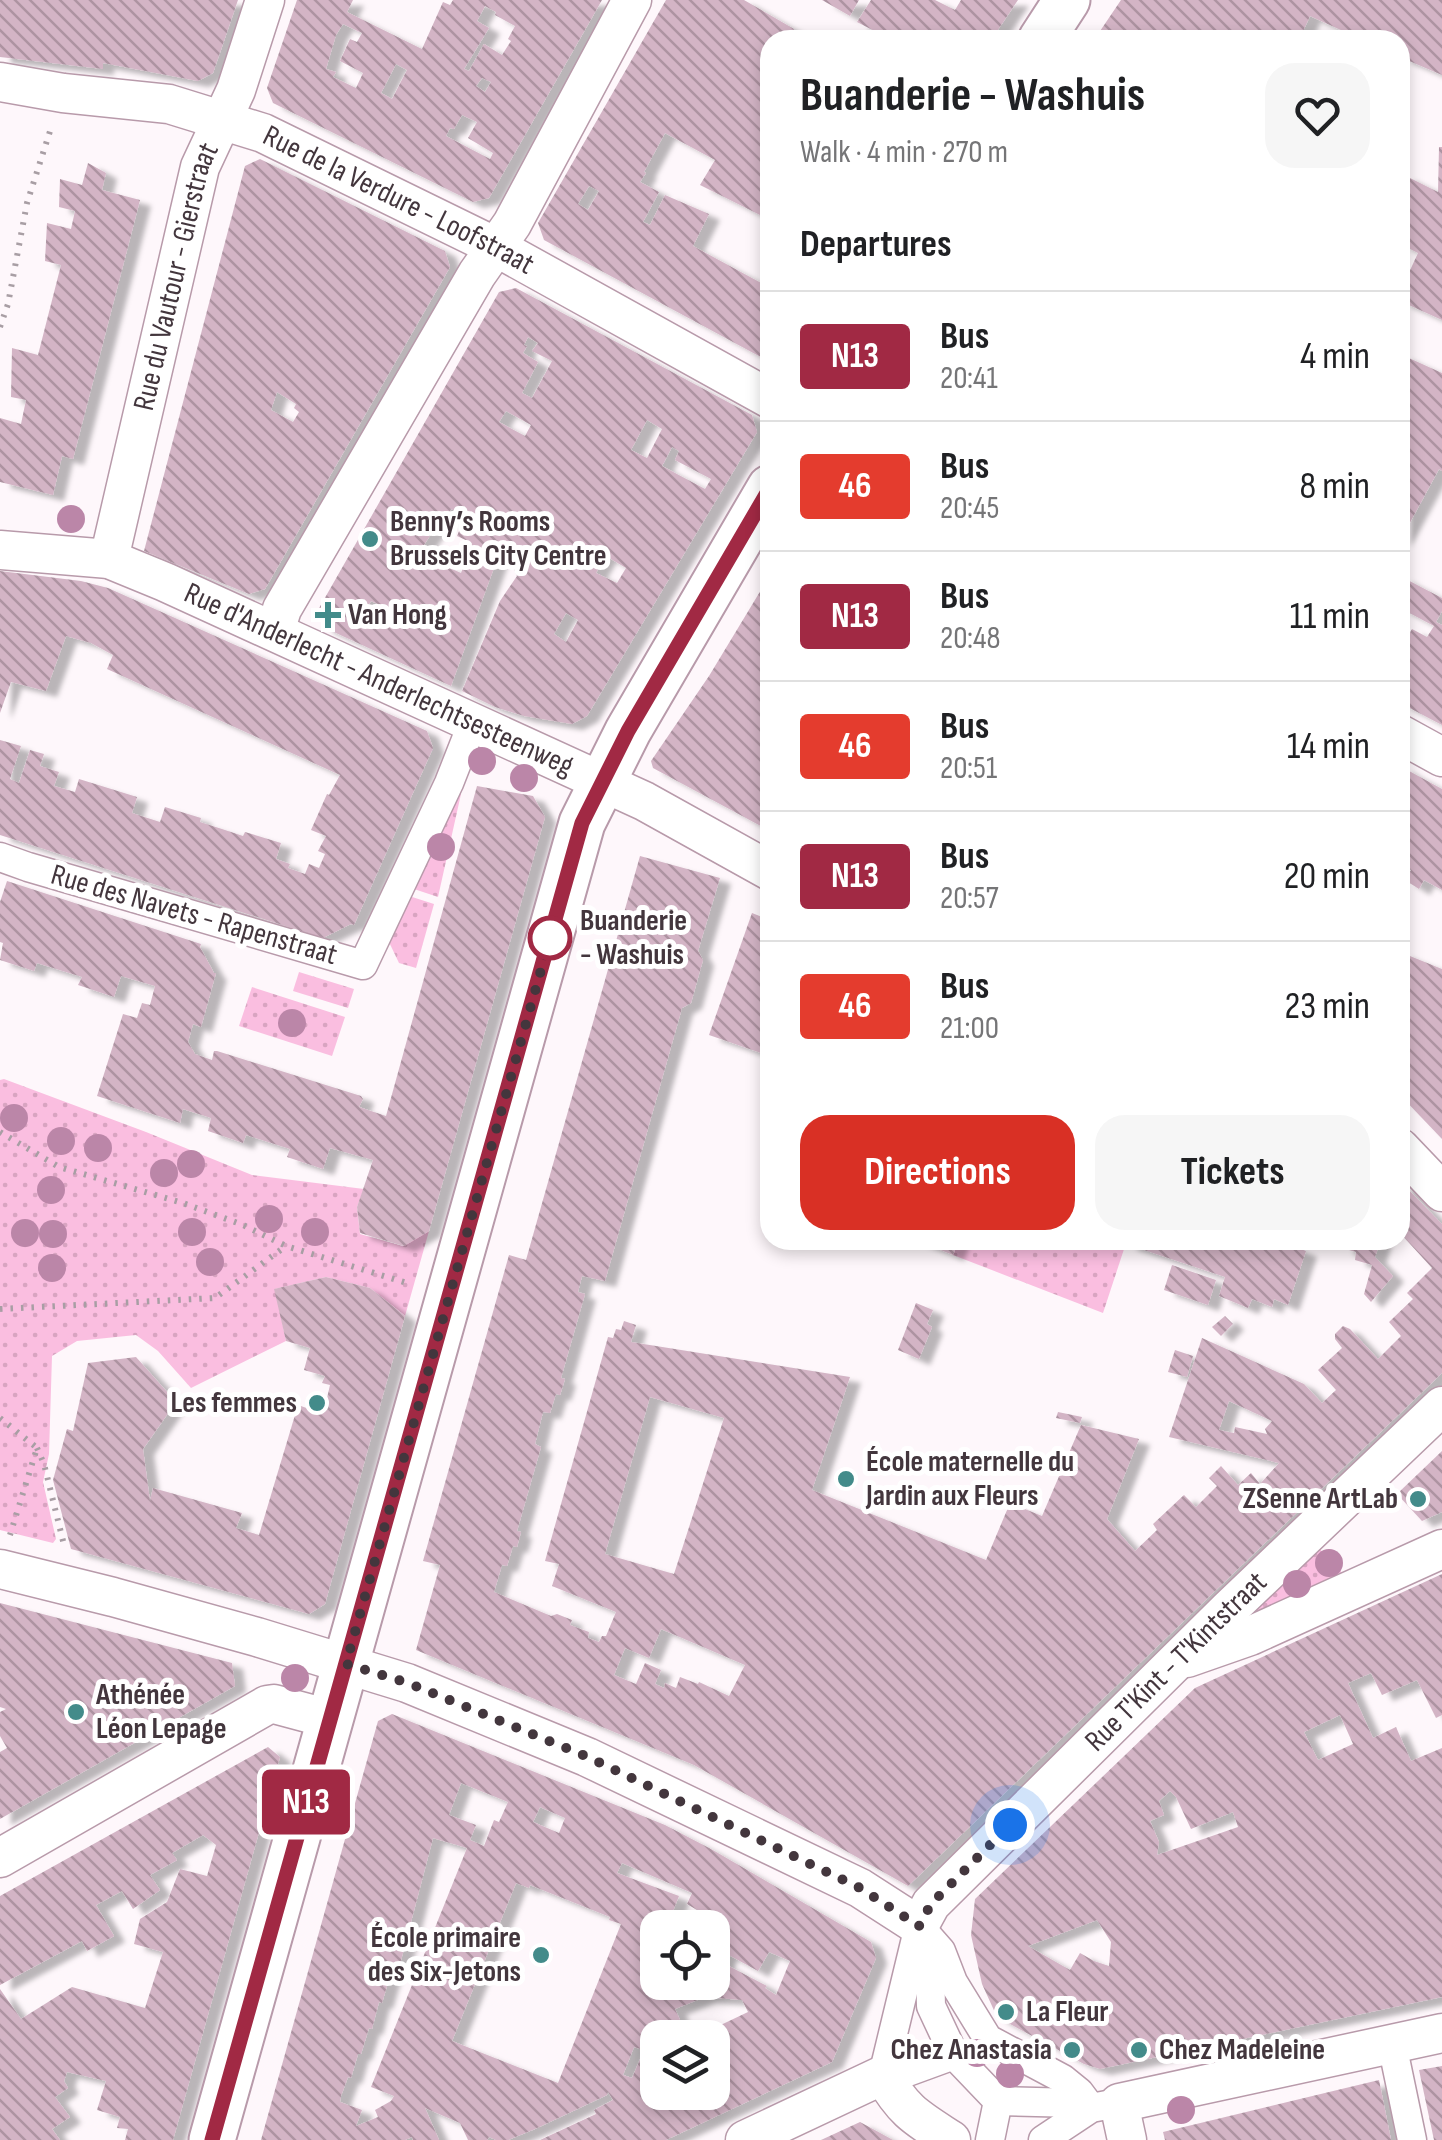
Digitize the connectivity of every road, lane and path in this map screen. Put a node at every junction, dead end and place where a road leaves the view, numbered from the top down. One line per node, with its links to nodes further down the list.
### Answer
1 (265, 0): 7 (street, Rue du Vautour - Gierstraat)
2 (632, 0): 8 (street)
3 (1067, 0): 4 (street)
4 (1048, 30)
5 (0, 82): 6 (street, Rue de la Verdure - Loofstraat)
6 (63, 93): 7 (street, Rue de la Verdure - Loofstraat); 9 (path)
7 (222, 120): 8 (street, Rue de la Verdure - Loofstraat); 13 (street, Rue du Vautour - Gierstraat)
8 (496, 247): 10 (street, Rue de la Verdure - Loofstraat); 14 (street)
9 (0, 327)
10 (760, 392)
11 (760, 505): 18 (street, Rue d'Anderlecht - Anderlechtsesteenweg)
12 (0, 550): 13 (street, Rue d'Anderlecht - Anderlechtsesteenweg)
13 (109, 559): 14 (street, Rue d'Anderlecht - Anderlechtsesteenweg)
14 (275, 631): 15 (street, Rue d'Anderlecht - Anderlechtsesteenweg)
15 (473, 722): 18 (street, Rue d'Anderlecht - Anderlechtsesteenweg); 19 (street, Rue des Navets - Rapenstraat)
16 (1410, 739): 17 (street)
17 (1442, 757)
18 (602, 782): 20 (street); 35 (street)
19 (0, 857)
20 (760, 865)
21 (0, 1132): 24 (path)
22 (1410, 1158): 23 (street)
23 (1442, 1192)
24 (286, 1246): 25 (path); 26 (path)
25 (420, 1287)
26 (0, 1309)
27 (1442, 1406): 34 (street, Rue T'Kint - T'Kintstraat)
28 (0, 1418): 29 (path)
29 (37, 1448): 31 (path); 32 (path)
30 (1442, 1549): 34 (street)
31 (4, 1555): 33 (street)
32 (66, 1556)
33 (258, 1637): 35 (street); 36 (street)
34 (1175, 1663): 39 (street, Rue T'Kint - T'Kintstraat)
35 (346, 1664): 37 (street); 39 (street)
36 (266, 1706): 37 (street); 38 (street)
37 (330, 1719): 47 (street)
38 (0, 1858)
39 (919, 1926): 44 (street); 46 (street)
40 (930, 1967): 43 (street)
41 (1442, 2033): 42 (street)
42 (1392, 2044): 46 (street); 53 (street)
43 (954, 2055): 44 (street); 45 (street)
44 (892, 2075): 48 (street); 49 (street)
45 (998, 2101): 46 (street); 50 (street)
46 (1096, 2104): 51 (street); 52 (street)
47 (212, 2140)
48 (745, 2140)
49 (951, 2140)
50 (990, 2140)
51 (1043, 2140)
52 (1127, 2140)
53 (1412, 2140)

